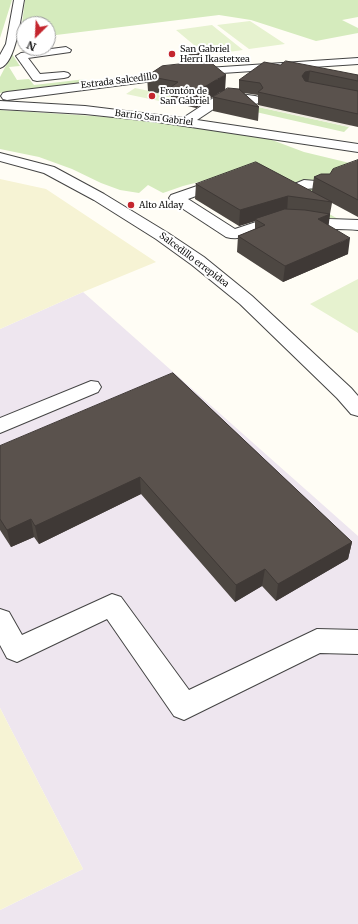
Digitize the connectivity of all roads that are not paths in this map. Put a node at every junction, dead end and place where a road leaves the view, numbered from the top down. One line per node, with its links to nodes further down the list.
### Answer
1 (19, 0): 4 (street)
2 (66, 50): 5 (street)
3 (358, 61): 6 (street, Estrada Salcedillo)
4 (0, 64)
5 (72, 74)
6 (0, 98)
7 (255, 100): 9 (street)
8 (0, 105): 9 (street, Barrio San Gabriel)
9 (185, 122): 10 (street, Barrio San Gabriel)
10 (307, 141): 11 (street, Barrio San Gabriel); 13 (street, Barrio San Gabriel)
11 (358, 148)
12 (0, 157): 17 (street, Salcedillo errepidea)
13 (358, 161)
14 (230, 178): 16 (street)
15 (323, 185): 16 (street)
16 (358, 224)
17 (308, 359): 19 (street); 20 (street, Salcedillo errepidea)
18 (91, 387): 21 (street)
19 (358, 387)
20 (358, 409)
21 (0, 426)
22 (0, 620): 23 (street)
23 (358, 642)

